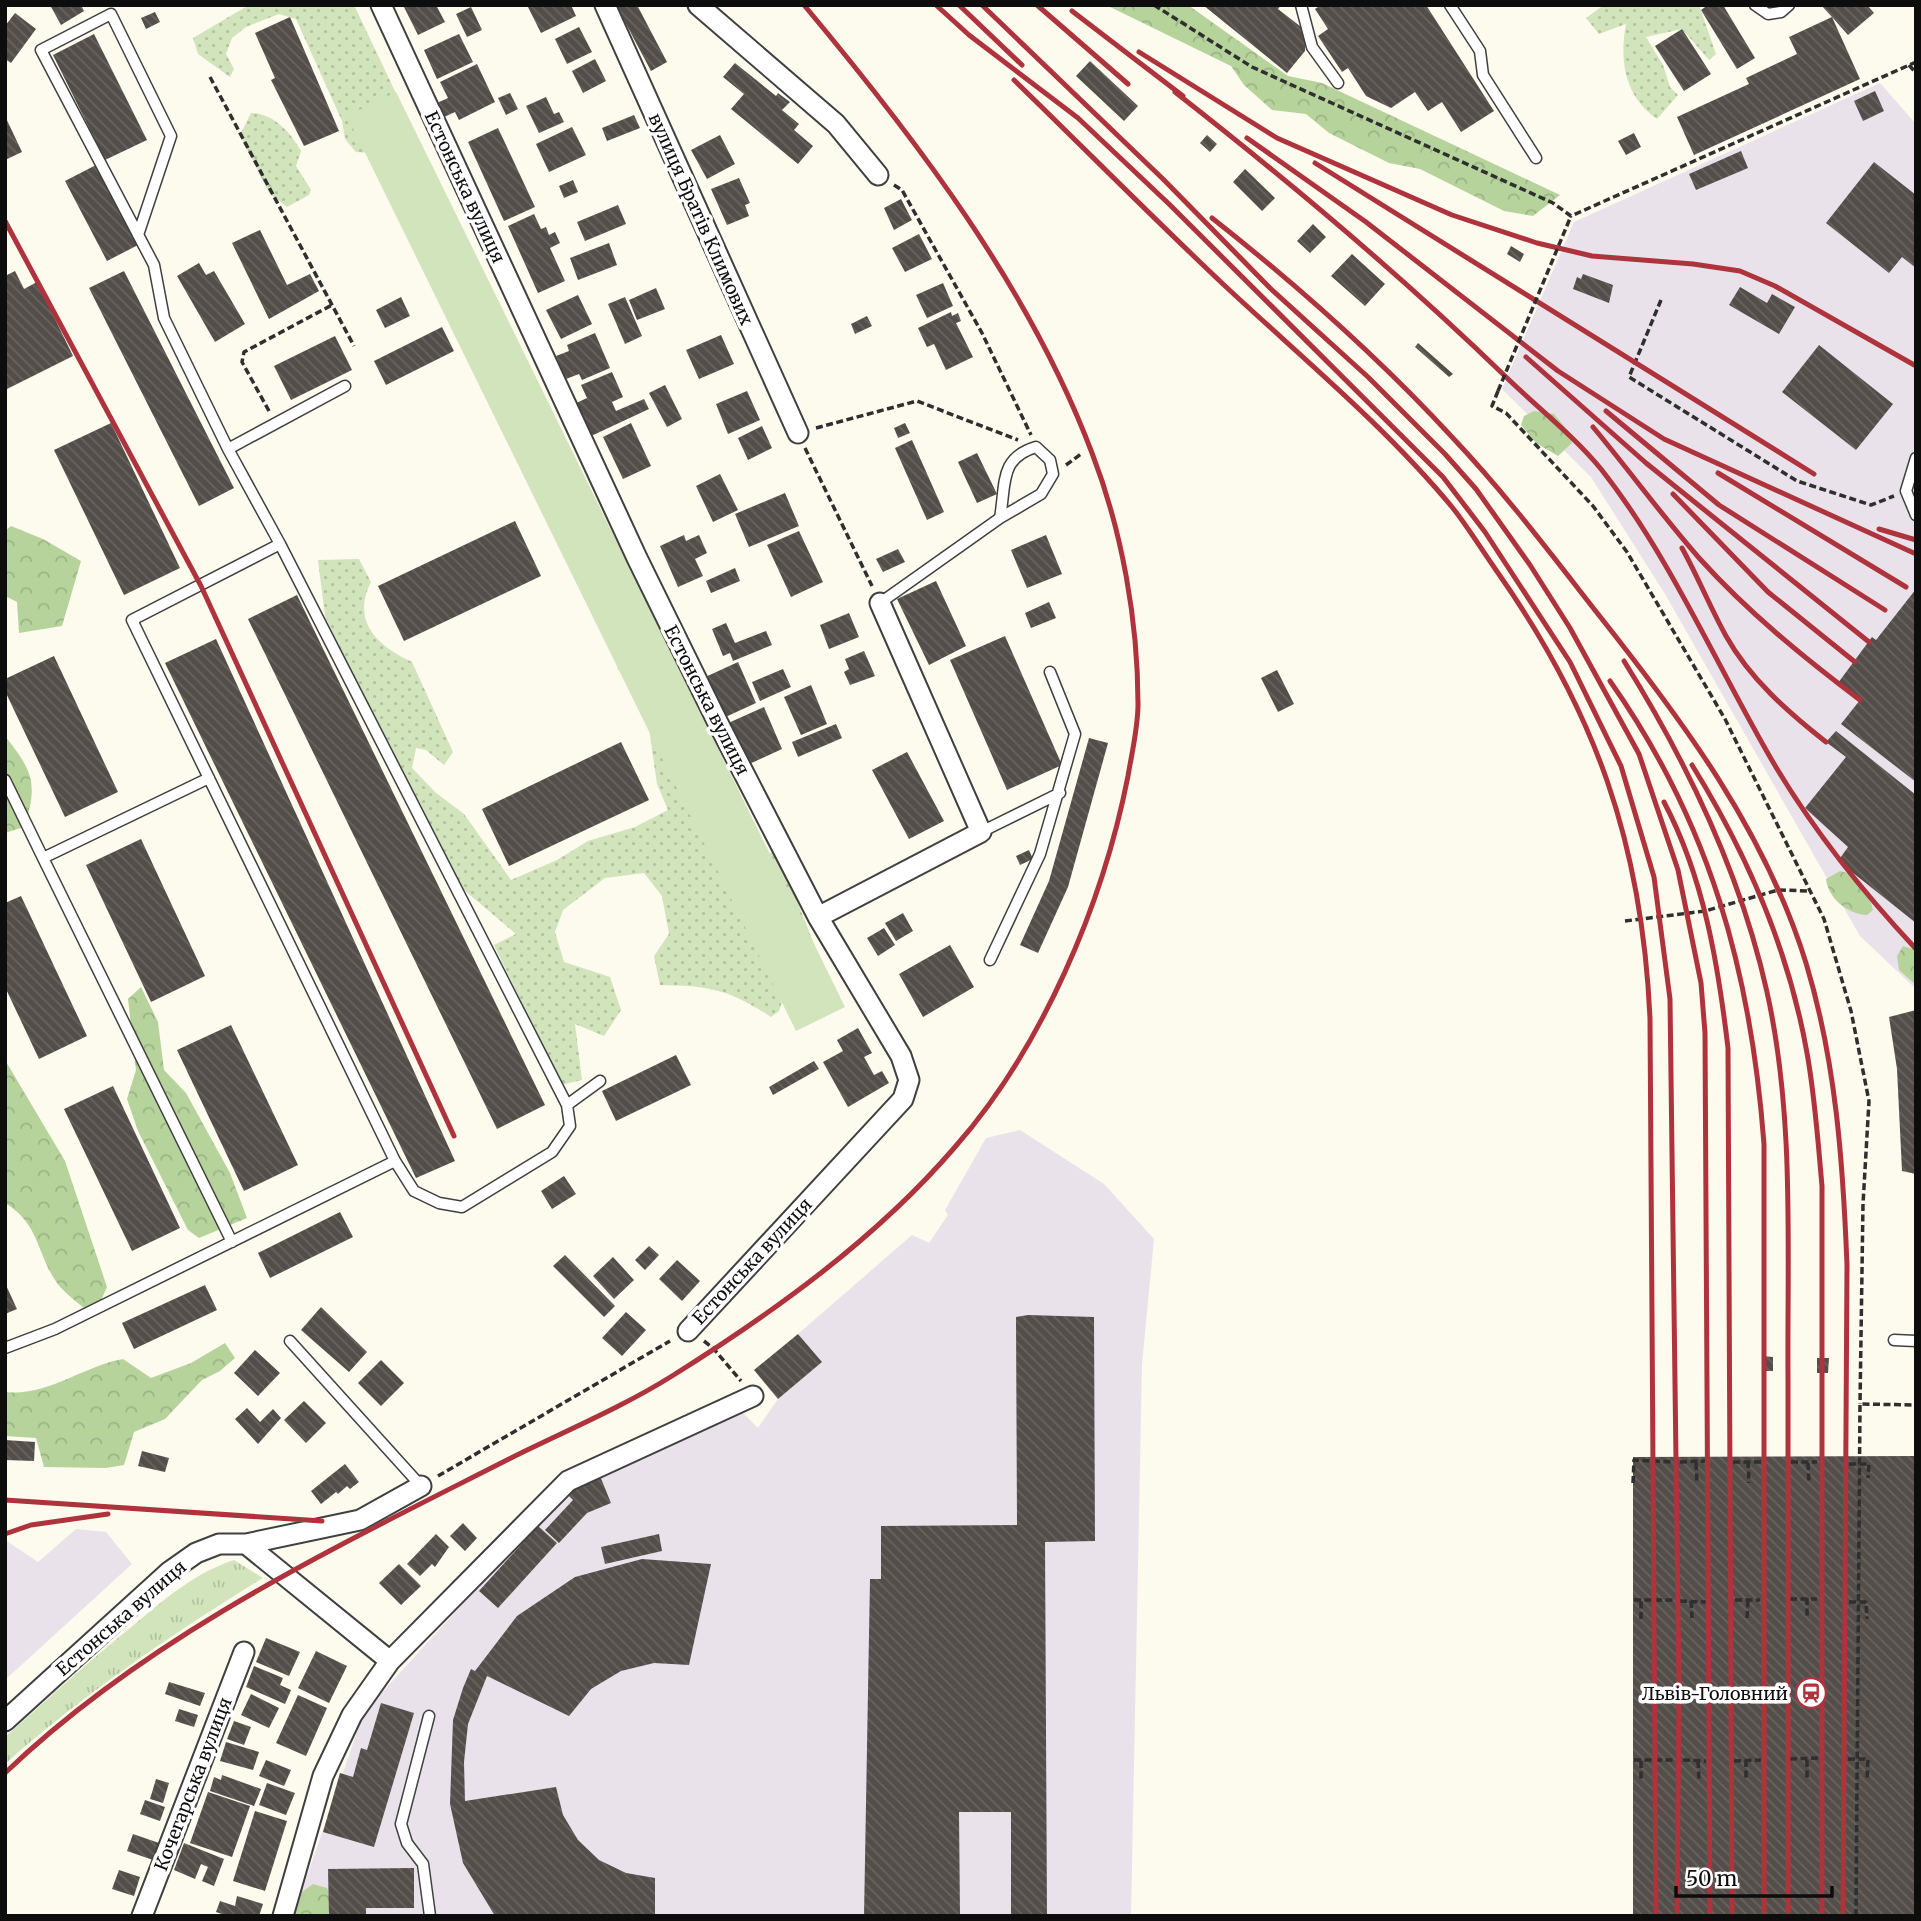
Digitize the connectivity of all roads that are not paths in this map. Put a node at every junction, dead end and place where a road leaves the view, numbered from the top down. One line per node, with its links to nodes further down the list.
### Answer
1 (381, 5): 27 (street, Естонська вулиця)
2 (605, 5): 14 (street, вулиця Братів Климових)
3 (698, 5): 11 (street)
4 (1301, 5): 9 (lane)
5 (1450, 5): 10 (lane)
6 (1755, 5): 7 (lane)
7 (1789, 5)
8 (108, 9): 12 (lane); 12 (lane)
9 (1338, 83)
10 (1536, 158)
11 (878, 175)
12 (138, 235): 15 (lane)
13 (345, 386): 15 (lane)
14 (798, 433)
15 (228, 449): 19 (lane)
16 (1916, 458): 17 (lane)
17 (1916, 515)
18 (1000, 518): 18 (lane); 20 (lane)
19 (280, 544): 22 (lane); 30 (lane)
20 (880, 603): 25 (street)
21 (1049, 672): 24 (lane)
22 (209, 778): 26 (lane); 31 (lane)
23 (5, 780): 26 (lane)
24 (1060, 793): 25 (lane); 28 (lane)
25 (981, 832): 27 (street)
26 (43, 858): 32 (lane)
27 (818, 917): 33 (street, Естонська вулиця)
28 (990, 960)
29 (600, 1081): 30 (lane)
30 (567, 1105): 31 (lane)
31 (395, 1161): 32 (lane)
32 (232, 1242): 37 (lane)
33 (688, 1331)
34 (1894, 1340): 35 (lane)
35 (1916, 1340)
36 (290, 1341): 39 (lane)
37 (5, 1348)
38 (753, 1396): 42 (street)
39 (421, 1486): 40 (street, Естонська вулиця)
40 (246, 1544): 42 (street); 44 (street, Естонська вулиця)
41 (244, 1653): 45 (street, Кочегарська вулиця)
42 (390, 1661): 46 (street)
43 (429, 1716): 47 (lane)
44 (5, 1721)
45 (142, 1916)
46 (283, 1916)
47 (430, 1916)

